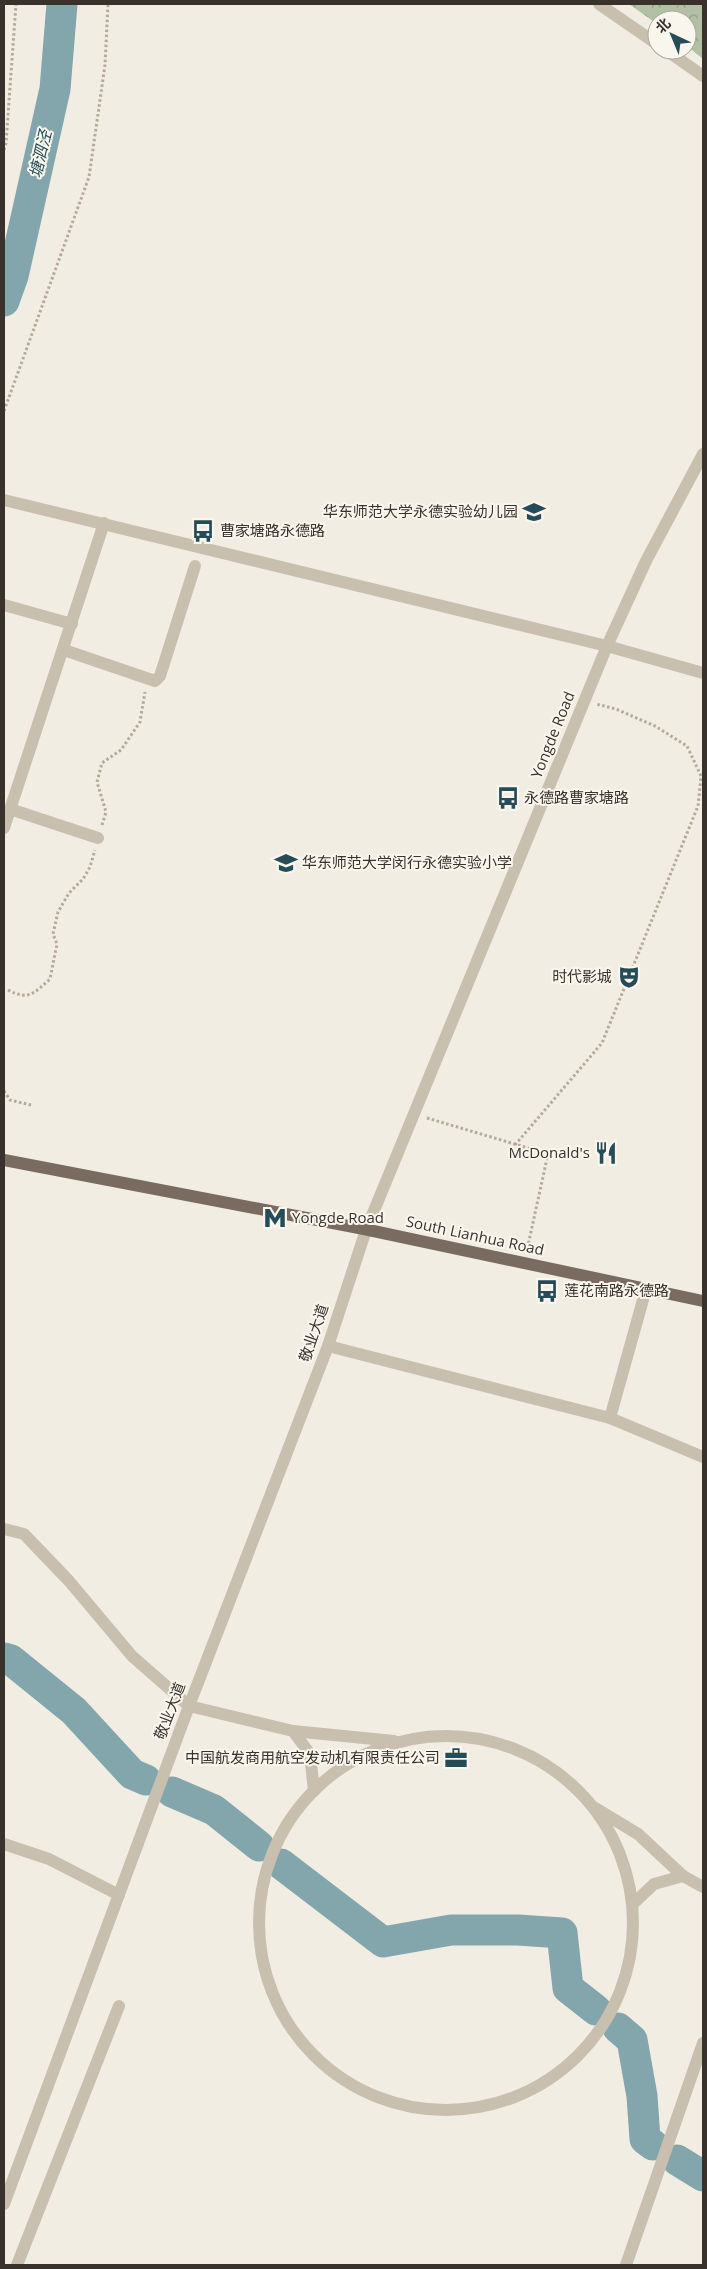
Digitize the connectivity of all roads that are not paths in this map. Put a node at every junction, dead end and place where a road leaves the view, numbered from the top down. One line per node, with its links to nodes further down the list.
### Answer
1 (599, 4): 2 (street)
2 (647, 37)
3 (680, 60): 4 (street)
4 (703, 76)
5 (703, 454): 11 (street, Yongde Road)
6 (4, 500): 7 (street)
7 (104, 523): 10 (street); 11 (street)
8 (195, 566): 12 (street)
9 (4, 606): 10 (street)
10 (72, 624): 12 (street)
11 (607, 646): 13 (street); 18 (street, Yongde Road)
12 (64, 650): 14 (street)
13 (703, 673)
14 (10, 809): 15 (street); 16 (street)
15 (4, 828)
16 (98, 838)
17 (4, 1160): 18 (main road, South Lianhua Road)
18 (366, 1230): 19 (main road, South Lianhua Road); 21 (street, 敬业大道)
19 (646, 1289): 20 (main road, South Lianhua Road); 22 (street)
20 (703, 1301)
21 (328, 1346): 22 (street); 25 (street, 敬业大道)
22 (610, 1418): 23 (street)
23 (703, 1457)
24 (4, 1529): 25 (street)
25 (189, 1706): 26 (street); 33 (street, 敬业大道)
26 (293, 1731): 27 (street); 28 (street)
27 (394, 1741): 28 (street); 29 (street)
28 (314, 1791): 34 (street)
29 (591, 1805): 31 (street); 34 (street)
30 (4, 1844): 33 (street)
31 (683, 1876): 32 (street); 34 (street)
32 (703, 1887)
33 (119, 1894): 37 (street, 敬业大道)
34 (634, 1903)
35 (119, 2006): 38 (street)
36 (703, 2043): 39 (street)
37 (4, 2204)
38 (17, 2265)
39 (626, 2265)

